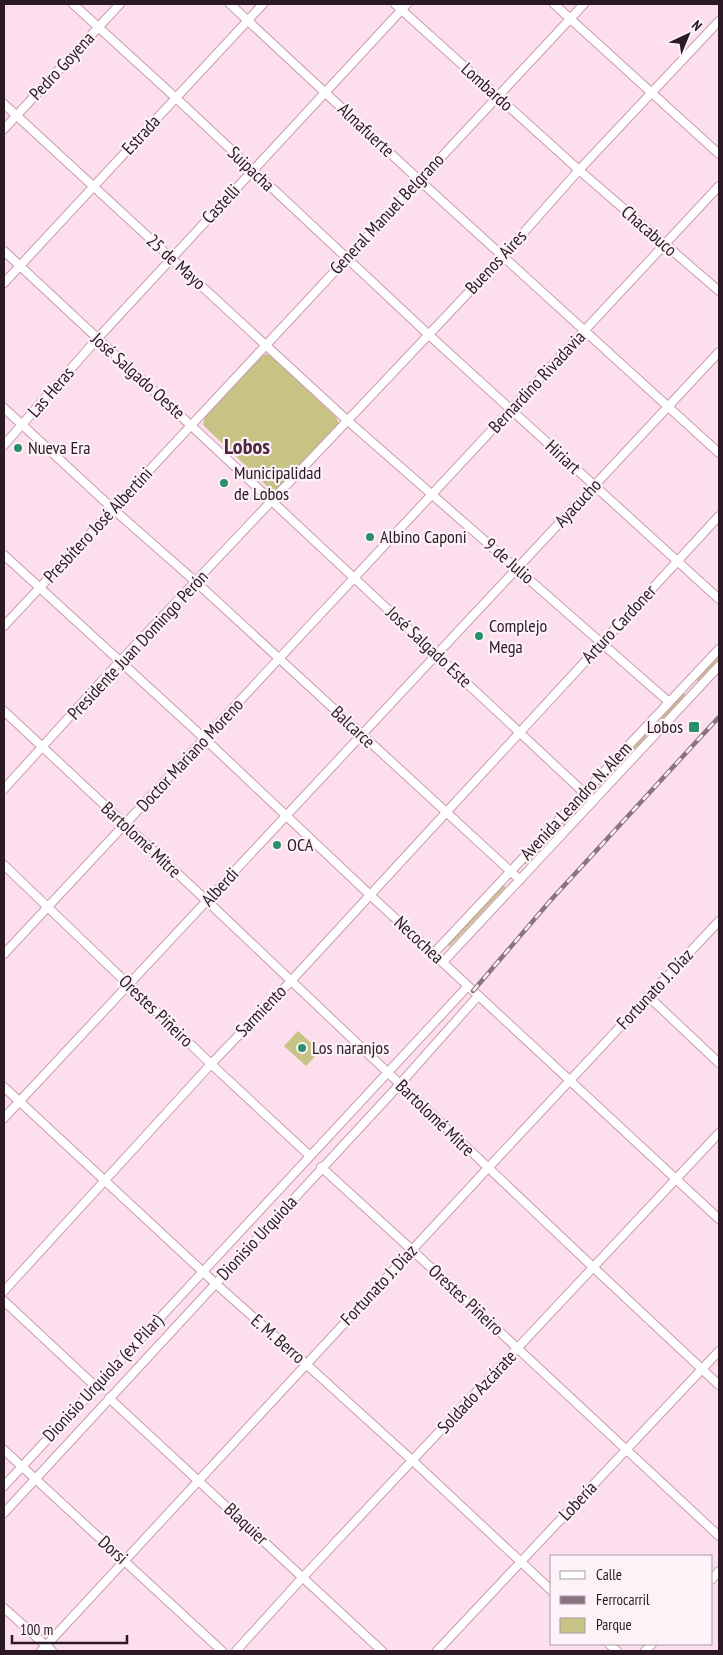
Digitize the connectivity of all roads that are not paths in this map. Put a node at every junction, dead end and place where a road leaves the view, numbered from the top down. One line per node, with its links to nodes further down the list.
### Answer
1 (73, 4): 11 (street, Suipacha)
2 (120, 4): 11 (street, Pedro Goyena)
3 (230, 4): 9 (street, Almafuerte)
4 (264, 4): 9 (street, Estrada)
5 (554, 4): 8 (street)
6 (584, 4): 8 (street, General Manuel Belgrano)
7 (401, 6): 12 (street, Castelli); 14 (street, Lombardo)
8 (570, 18): 13 (street); 14 (street, General Manuel Belgrano)
9 (248, 20): 12 (street, Almafuerte); 15 (street, Estrada)
10 (719, 21): 13 (street, Buenos Aires)
11 (98, 27): 15 (street, Suipacha); 17 (street, Pedro Goyena)
12 (325, 92): 20 (street, Castelli); 22 (street, Almafuerte)
13 (652, 94): 19 (street); 21 (street, Buenos Aires)
14 (497, 96): 21 (street, Lombardo); 22 (street, General Manuel Belgrano)
15 (176, 98): 20 (street, Suipacha); 23 (street, Estrada)
16 (4, 104): 17 (street, 25 de Mayo)
17 (16, 115): 18 (street, Pedro Goyena); 23 (street, 25 de Mayo)
18 (4, 129)
19 (719, 154)
20 (252, 170): 28 (street, Castelli); 29 (street, Suipacha)
21 (579, 170): 25 (street, Chacabuco); 27 (street, Buenos Aires)
22 (419, 180): 27 (street, Almafuerte); 29 (street, General Manuel Belgrano)
23 (94, 186): 28 (street, 25 de Mayo); 30 (street, Estrada)
24 (719, 186): 25 (street, Bernardino Rivadavia)
25 (665, 245): 32 (street, Chacabuco); 33 (street, Bernardino Rivadavia)
26 (4, 251): 30 (street, José Salgado Oeste)
27 (503, 256): 33 (street, Almafuerte); 34 (street, Buenos Aires)
28 (172, 258): 35 (street, Castelli); 36 (street, 25 de Mayo)
29 (347, 258): 34 (street, Suipacha); 36 (street, General Manuel Belgrano)
30 (20, 266): 31 (street, Estrada); 35 (street, José Salgado Oeste)
31 (4, 283)
32 (719, 291)
33 (586, 330): 38 (street, Almafuerte); 40 (street, Bernardino Rivadavia)
34 (429, 335): 40 (street, Hiriart); 41 (street, Buenos Aires)
35 (97, 339): 42 (street, Las Heras); 43 (street, José Salgado Oeste)
36 (267, 345): 41 (street, 25 de Mayo); 43 (street, General Manuel Belgrano)
37 (719, 352): 38 (street, Ayacucho)
38 (668, 407): 45 (street, Almafuerte); 46 (street, Ayacucho)
39 (4, 408): 42 (street, Balcarce)
40 (512, 410): 46 (street, Hiriart); 47 (street, Bernardino Rivadavia)
41 (348, 421): 47 (street, 9 de Julio); 48 (street, Buenos Aires)
42 (22, 425): 44 (street, Las Heras); 49 (street, Balcarce)
43 (192, 426): 48 (street, José Salgado Oeste); 49 (street, Presbítero José Albertini)
44 (4, 445)
45 (719, 453)
46 (594, 486): 52 (street, Hiriart); 53 (street, Ayacucho)
47 (433, 494): 53 (street, 9 de Julio); 54 (street, Bernardino Rivadavia)
48 (272, 502): 54 (street, José Salgado Este); 55 (street, Presidente Juan Domingo Perón)
49 (113, 509): 55 (street, Balcarce); 56 (street, Presbítero José Albertini)
50 (719, 516): 52 (street, Arturo Cardoner)
51 (4, 555): 56 (street, Necochea)
52 (677, 561): 57 (street, Hiriart); 59 (street, Arturo Cardoner)
53 (518, 568): 59 (street, 9 de Julio); 61 (street, Ayacucho)
54 (355, 578): 61 (street, José Salgado Este); 62 (street, Doctor Mariano Moreno)
55 (196, 582): 62 (street, Balcarce); 63 (street, Presidente Juan Domingo Perón)
56 (39, 588): 58 (street, Presbítero José Albertini); 63 (street, Necochea)
57 (719, 599)
58 (4, 626)
59 (602, 642): 67 (street, 9 de Julio); 70 (street, Arturo Cardoner)
60 (719, 649): 65 (street, Avenida Leandro N. Alem)
61 (437, 655): 70 (street, José Salgado Este); 72 (street, Alberdi)
62 (280, 659): 72 (street, Balcarce); 73 (street, Doctor Mariano Moreno)
63 (120, 662): 73 (street, Necochea); 74 (street, Presidente Juan Domingo Perón)
64 (719, 666): 66 (street, Avenida Leandro N. Alem)
65 (688, 682): 66 (street); 67 (street, Avenida Leandro N. Alem)
66 (697, 690): 71 (street, Avenida Leandro N. Alem)
67 (669, 702): 69 (street, Avenida Leandro N. Alem)
68 (4, 711): 74 (street, Bartolomé Mitre)
69 (649, 723): 71 (street); 76 (street, Avenida Leandro N. Alem)
70 (520, 732): 76 (street, José Salgado Este); 78 (street, Sarmiento)
71 (658, 732): 77 (street, Avenida Leandro N. Alem)
72 (362, 735): 78 (street, Balcarce); 79 (street, Alberdi)
73 (205, 739): 79 (street, Necochea); 80 (street, Doctor Mariano Moreno)
74 (42, 748): 75 (street, Presidente Juan Domingo Perón); 80 (street, Bartolomé Mitre)
75 (4, 789)
76 (584, 792): 77 (street, José Salgado Este); 82 (street, Avenida Leandro N. Alem)
77 (593, 801): 83 (street, Avenida Leandro N. Alem)
78 (446, 812): 82 (street, Balcarce); 84 (street, Sarmiento)
79 (286, 816): 84 (street, Necochea); 85 (street, Alberdi)
80 (125, 825): 85 (street, Bartolomé Mitre); 86 (street, Doctor Mariano Moreno)
81 (4, 865): 86 (street, Orestes Piñeiro)
82 (510, 871): 83 (street, Balcarce); 88 (street, Avenida Leandro N. Alem)
83 (520, 880): 90 (street, Avenida Leandro N. Alem)
84 (369, 894): 88 (street, Necochea); 91 (street, Sarmiento)
85 (207, 901): 91 (street, Bartolomé Mitre); 92 (street, Alberdi)
86 (47, 906): 89 (street, Doctor Mariano Moreno); 92 (street, Orestes Piñeiro)
87 (719, 922): 95 (street, Fortunato J. Díaz)
88 (434, 953): 90 (street, Necochea)
89 (4, 954)
90 (443, 962): 93 (street, Necochea)
91 (291, 981): 97 (street, Sarmiento); 98 (street, Bartolomé Mitre)
92 (129, 984): 97 (street, Orestes Piñeiro); 102 (street, Alberdi)
93 (468, 986): 94 (street, Necochea); 98 (street, Dionisio Urquiola)
94 (478, 996): 99 (street, Necochea); 100 (street, Dionisio Urquiola)
95 (648, 996): 96 (street); 99 (street, Fortunato J. Díaz)
96 (719, 1063)
97 (211, 1064): 105 (street, Orestes Piñeiro); 109 (street, Sarmiento)
98 (387, 1072): 100 (street, Bartolomé Mitre); 105 (street, Dionisio Urquiola)
99 (570, 1080): 107 (street, Fortunato J. Díaz); 108 (street, Necochea)
100 (400, 1084): 106 (street, Dionisio Urquiola); 107 (street, Bartolomé Mitre)
101 (4, 1087): 102 (street, E. M. Berro)
102 (20, 1102): 103 (street, Alberdi); 109 (street, E. M. Berro)
103 (4, 1118)
104 (719, 1133): 108 (street, Soldado Azcárate)
105 (310, 1156): 113 (street, Dionisio Urquiola)
106 (322, 1167): 111 (street, Orestes Piñeiro); 114 (street, Dionisio Urquiola)
107 (488, 1168): 111 (street, Fortunato J. Díaz); 112 (street, Bartolomé Mitre)
108 (677, 1179): 110 (street, Necochea); 112 (street, Soldado Azcárate)
109 (104, 1181): 113 (street, E. M. Berro); 115 (street, Sarmiento)
110 (719, 1219)
111 (412, 1250): 117 (street, Orestes Piñeiro); 119 (street, Fortunato J. Díaz)
112 (594, 1268): 117 (street, Soldado Azcárate); 120 (street, Bartolomé Mitre)
113 (202, 1271): 114 (street, E. M. Berro); 121 (street, Dionisio Urquiola (ex Pilar))
114 (215, 1283): 119 (street, E. M. Berro); 123 (street, Dionisio Urquiola)
115 (4, 1291)
116 (4, 1301): 121 (street)
117 (518, 1348): 124 (street, Orestes Piñeiro); 126 (street, Soldado Azcárate)
118 (719, 1351): 120 (street, Lobería)
119 (306, 1364): 126 (street, E. M. Berro); 129 (street, Fortunato J. Díaz)
120 (702, 1369): 122 (street, Bartolomé Mitre); 124 (street, Lobería)
121 (96, 1386): 127 (street, Dionisio Urquiola (ex Pilar))
122 (719, 1386)
123 (109, 1398): 128 (street, Dionisio Urquiola); 129 (street, Blaquier)
124 (627, 1449): 132 (street, Orestes Piñeiro); 134 (street, Lobería)
125 (4, 1450): 127 (street, Dorsi)
126 (413, 1461): 134 (street, E. M. Berro); 135 (street, Soldado Azcárate)
127 (21, 1466): 128 (street, Dorsi); 130 (street, Dionisio Urquiola (ex Pilar))
128 (35, 1479): 131 (street); 133 (street, Dorsi)
129 (199, 1481): 133 (street, Fortunato J. Díaz); 135 (street, Blaquier)
130 (4, 1486)
131 (4, 1513)
132 (719, 1536)
133 (125, 1561): 138 (street, Fortunato J. Díaz); 139 (street, Dorsi)
134 (520, 1562): 136 (street, E. M. Berro); 142 (street, Lobería)
135 (303, 1577): 140 (street, Soldado Azcárate); 141 (street, Blaquier)
136 (550, 1589)
137 (4, 1608): 138 (street)
138 (46, 1650)
139 (222, 1651)
140 (236, 1651)
141 (382, 1651)
142 (437, 1651)

